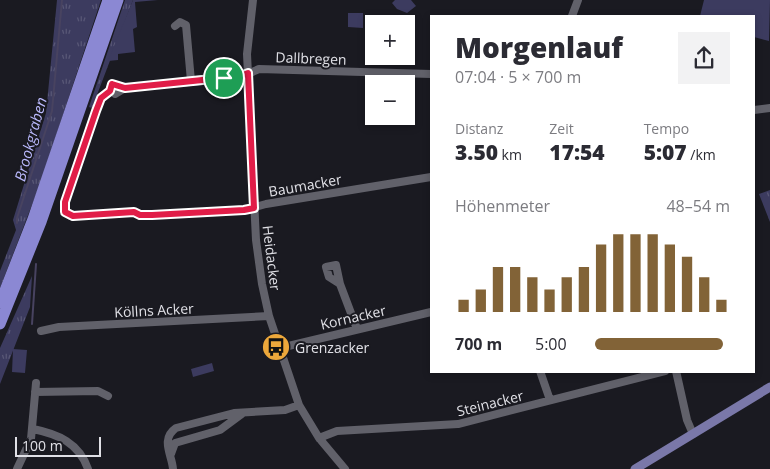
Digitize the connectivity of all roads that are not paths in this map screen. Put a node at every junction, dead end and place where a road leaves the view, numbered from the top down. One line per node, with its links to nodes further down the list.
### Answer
1 (108, 0): 16 (highway)
2 (118, 0): 19 (highway)
3 (253, 0): 7 (street, Heidacker)
4 (578, 0): 5 (street)
5 (572, 15)
6 (175, 26): 9 (street)
7 (248, 73): 8 (street, Dallbregen); 9 (street, Dallbregen); 13 (street, Heidacker)
8 (430, 74)
9 (191, 80): 14 (street, Dallbregen)
10 (770, 108): 11 (street)
11 (755, 110)
12 (430, 177): 13 (street, Baumacker)
13 (254, 208): 14 (street, Baumacker); 18 (street, Heidacker)
14 (65, 212)
15 (340, 284): 20 (street)
16 (0, 303)
17 (430, 312): 20 (street, Kornacker)
18 (269, 316): 21 (street, Köllns Acker); 22 (street, Heidacker)
19 (0, 324)
20 (357, 329): 22 (street, Kornacker)
21 (41, 331)
22 (280, 348): 31 (street, Heidacker)
23 (541, 373): 30 (street)
24 (657, 373): 30 (street, Steinacker)
25 (676, 373): 34 (street)
26 (36, 383): 28 (street)
27 (770, 387): 34 (main road)
28 (35, 392): 29 (street); 33 (street)
29 (108, 396)
30 (550, 400): 35 (street, Steinacker)
31 (299, 405): 32 (street); 35 (street, Heidacker)
32 (244, 413): 36 (street); 36 (street)
33 (33, 430): 37 (street); 38 (street)
34 (693, 434): 41 (main road)
35 (319, 438): 40 (street, Heidacker)
36 (171, 454): 39 (street)
37 (17, 469)
38 (88, 469)
39 (173, 469)
40 (345, 469)
41 (635, 469)

